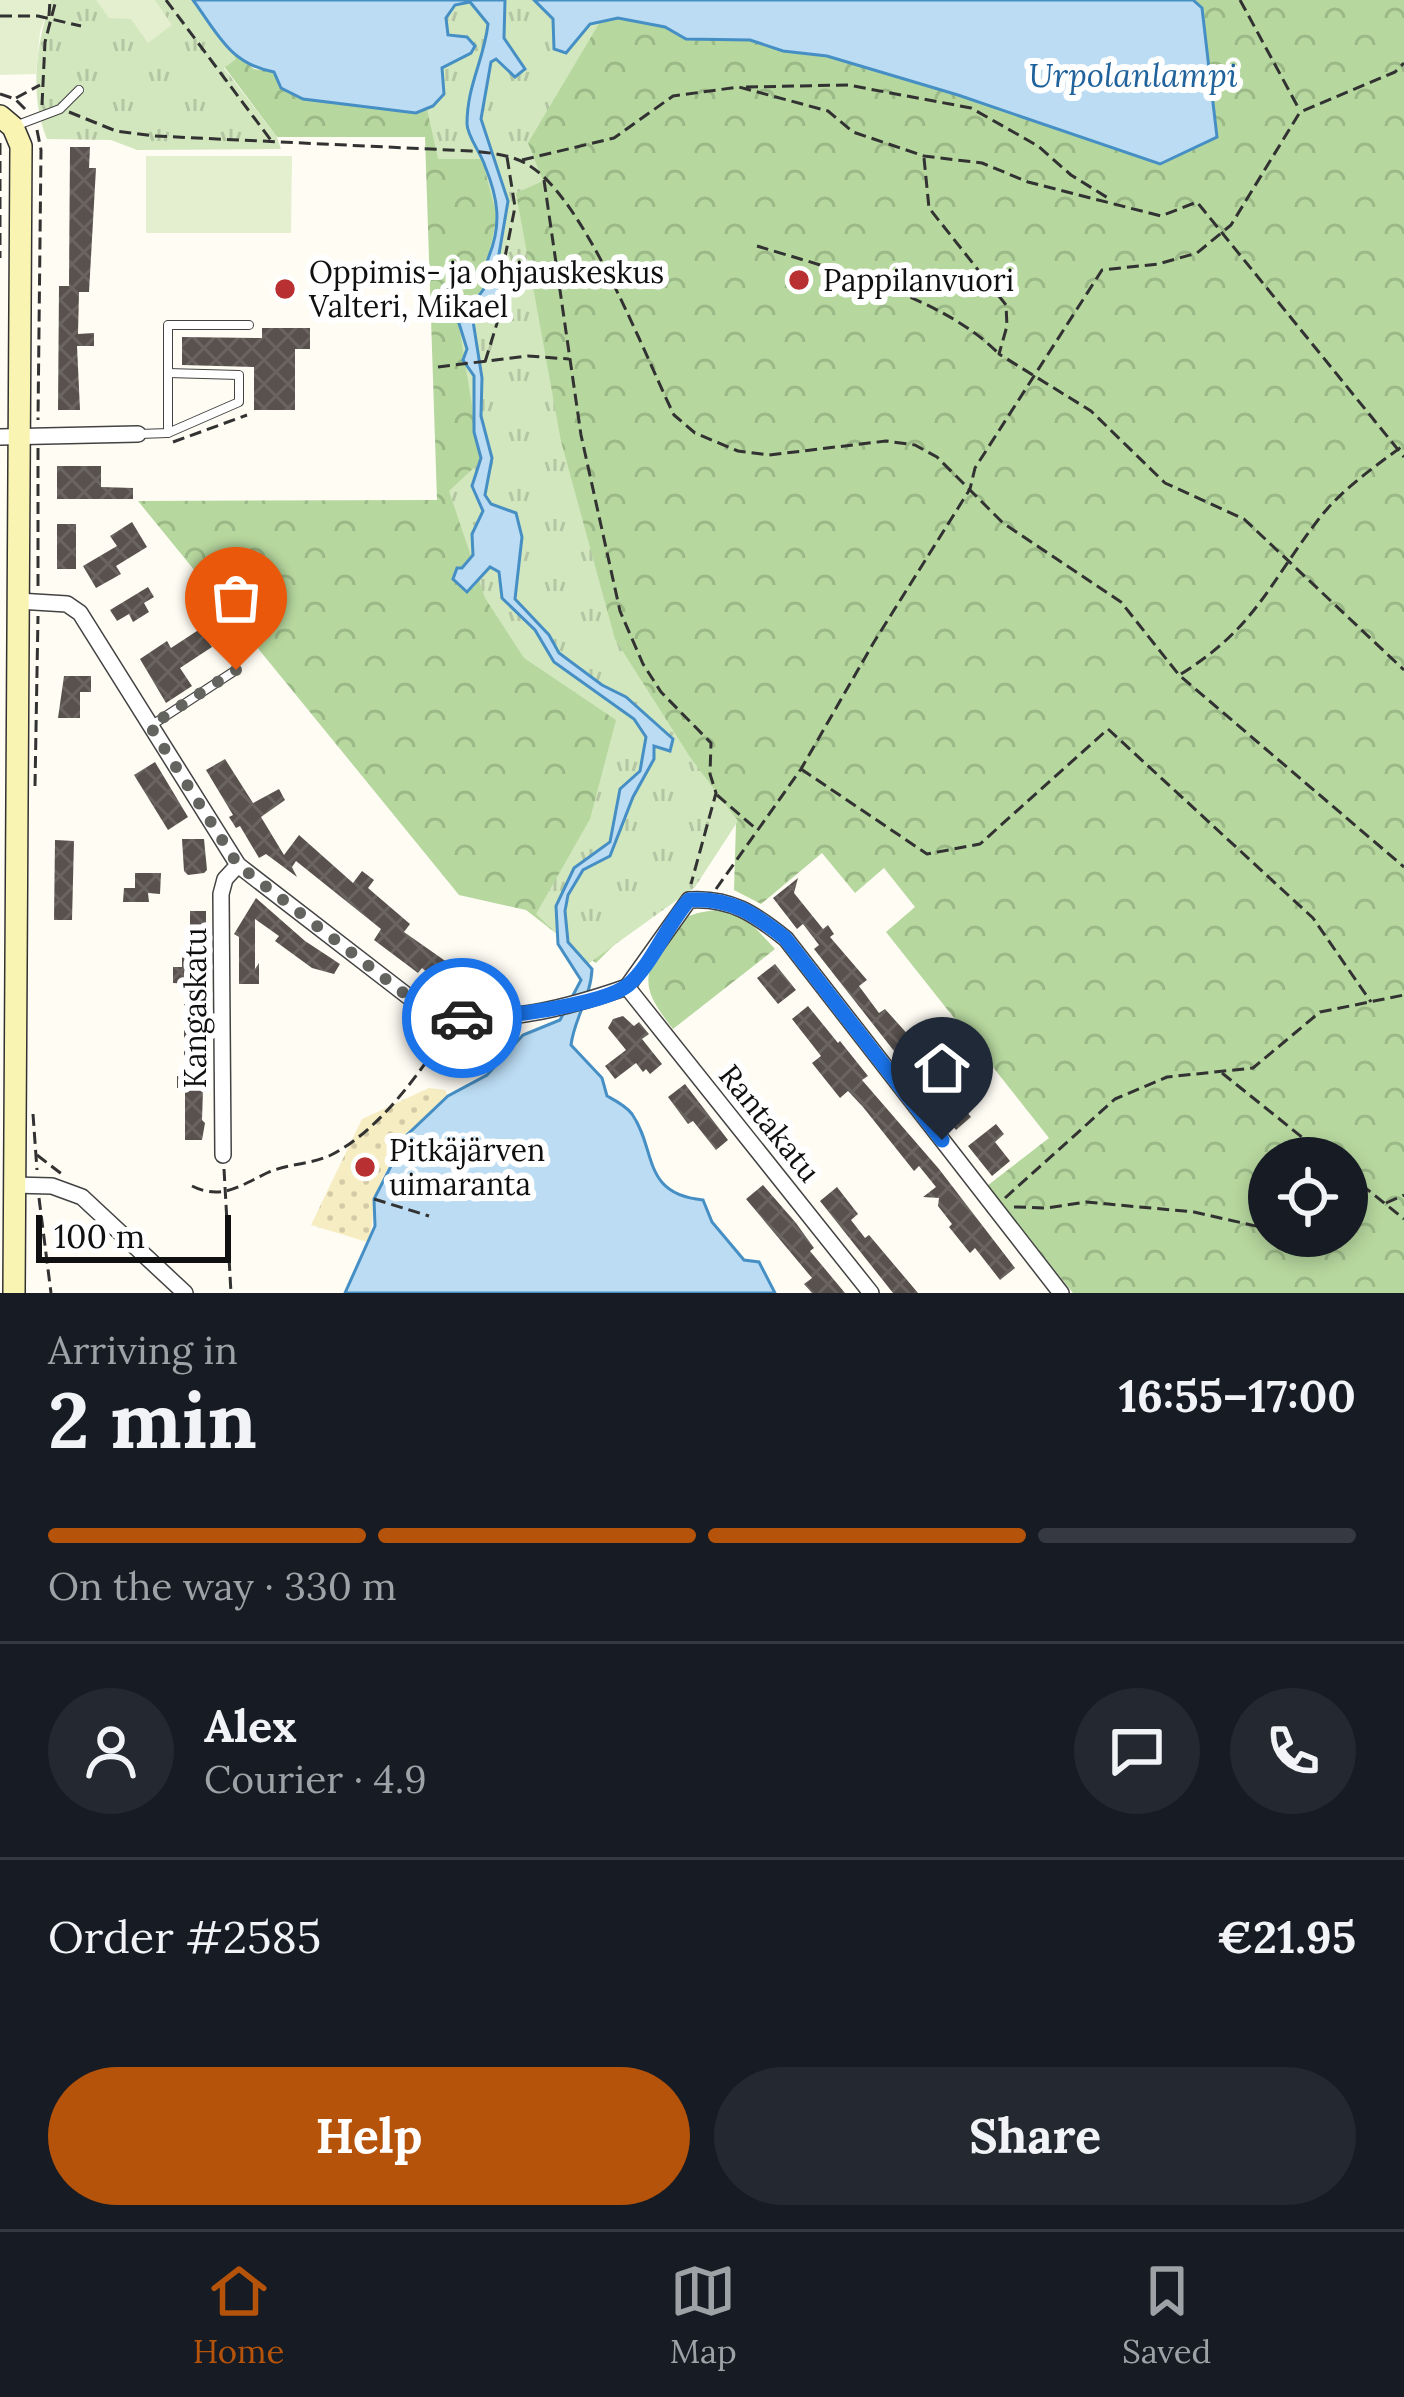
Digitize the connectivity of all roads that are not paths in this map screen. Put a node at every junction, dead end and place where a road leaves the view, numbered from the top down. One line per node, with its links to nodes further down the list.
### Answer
1 (80, 90): 2 (lane)
2 (13, 121): 7 (street)
3 (248, 325): 4 (lane)
4 (168, 373): 5 (lane); 5 (lane)
5 (168, 433): 6 (lane)
6 (138, 434): 7 (street)
7 (19, 437): 8 (street)
8 (28, 602): 10 (street); 11 (street)
9 (236, 670): 10 (lane)
10 (150, 726): 12 (street)
11 (9, 763): 14 (street)
12 (238, 865): 13 (street); 15 (street, Kangaskatu)
13 (627, 986): 19 (street, Rantakatu); 20 (street)
14 (8, 1026): 16 (street)
15 (223, 1155)
16 (7, 1185): 17 (street); 18 (street)
17 (14, 1293)
18 (185, 1293)
19 (871, 1293)
20 (1061, 1293)

